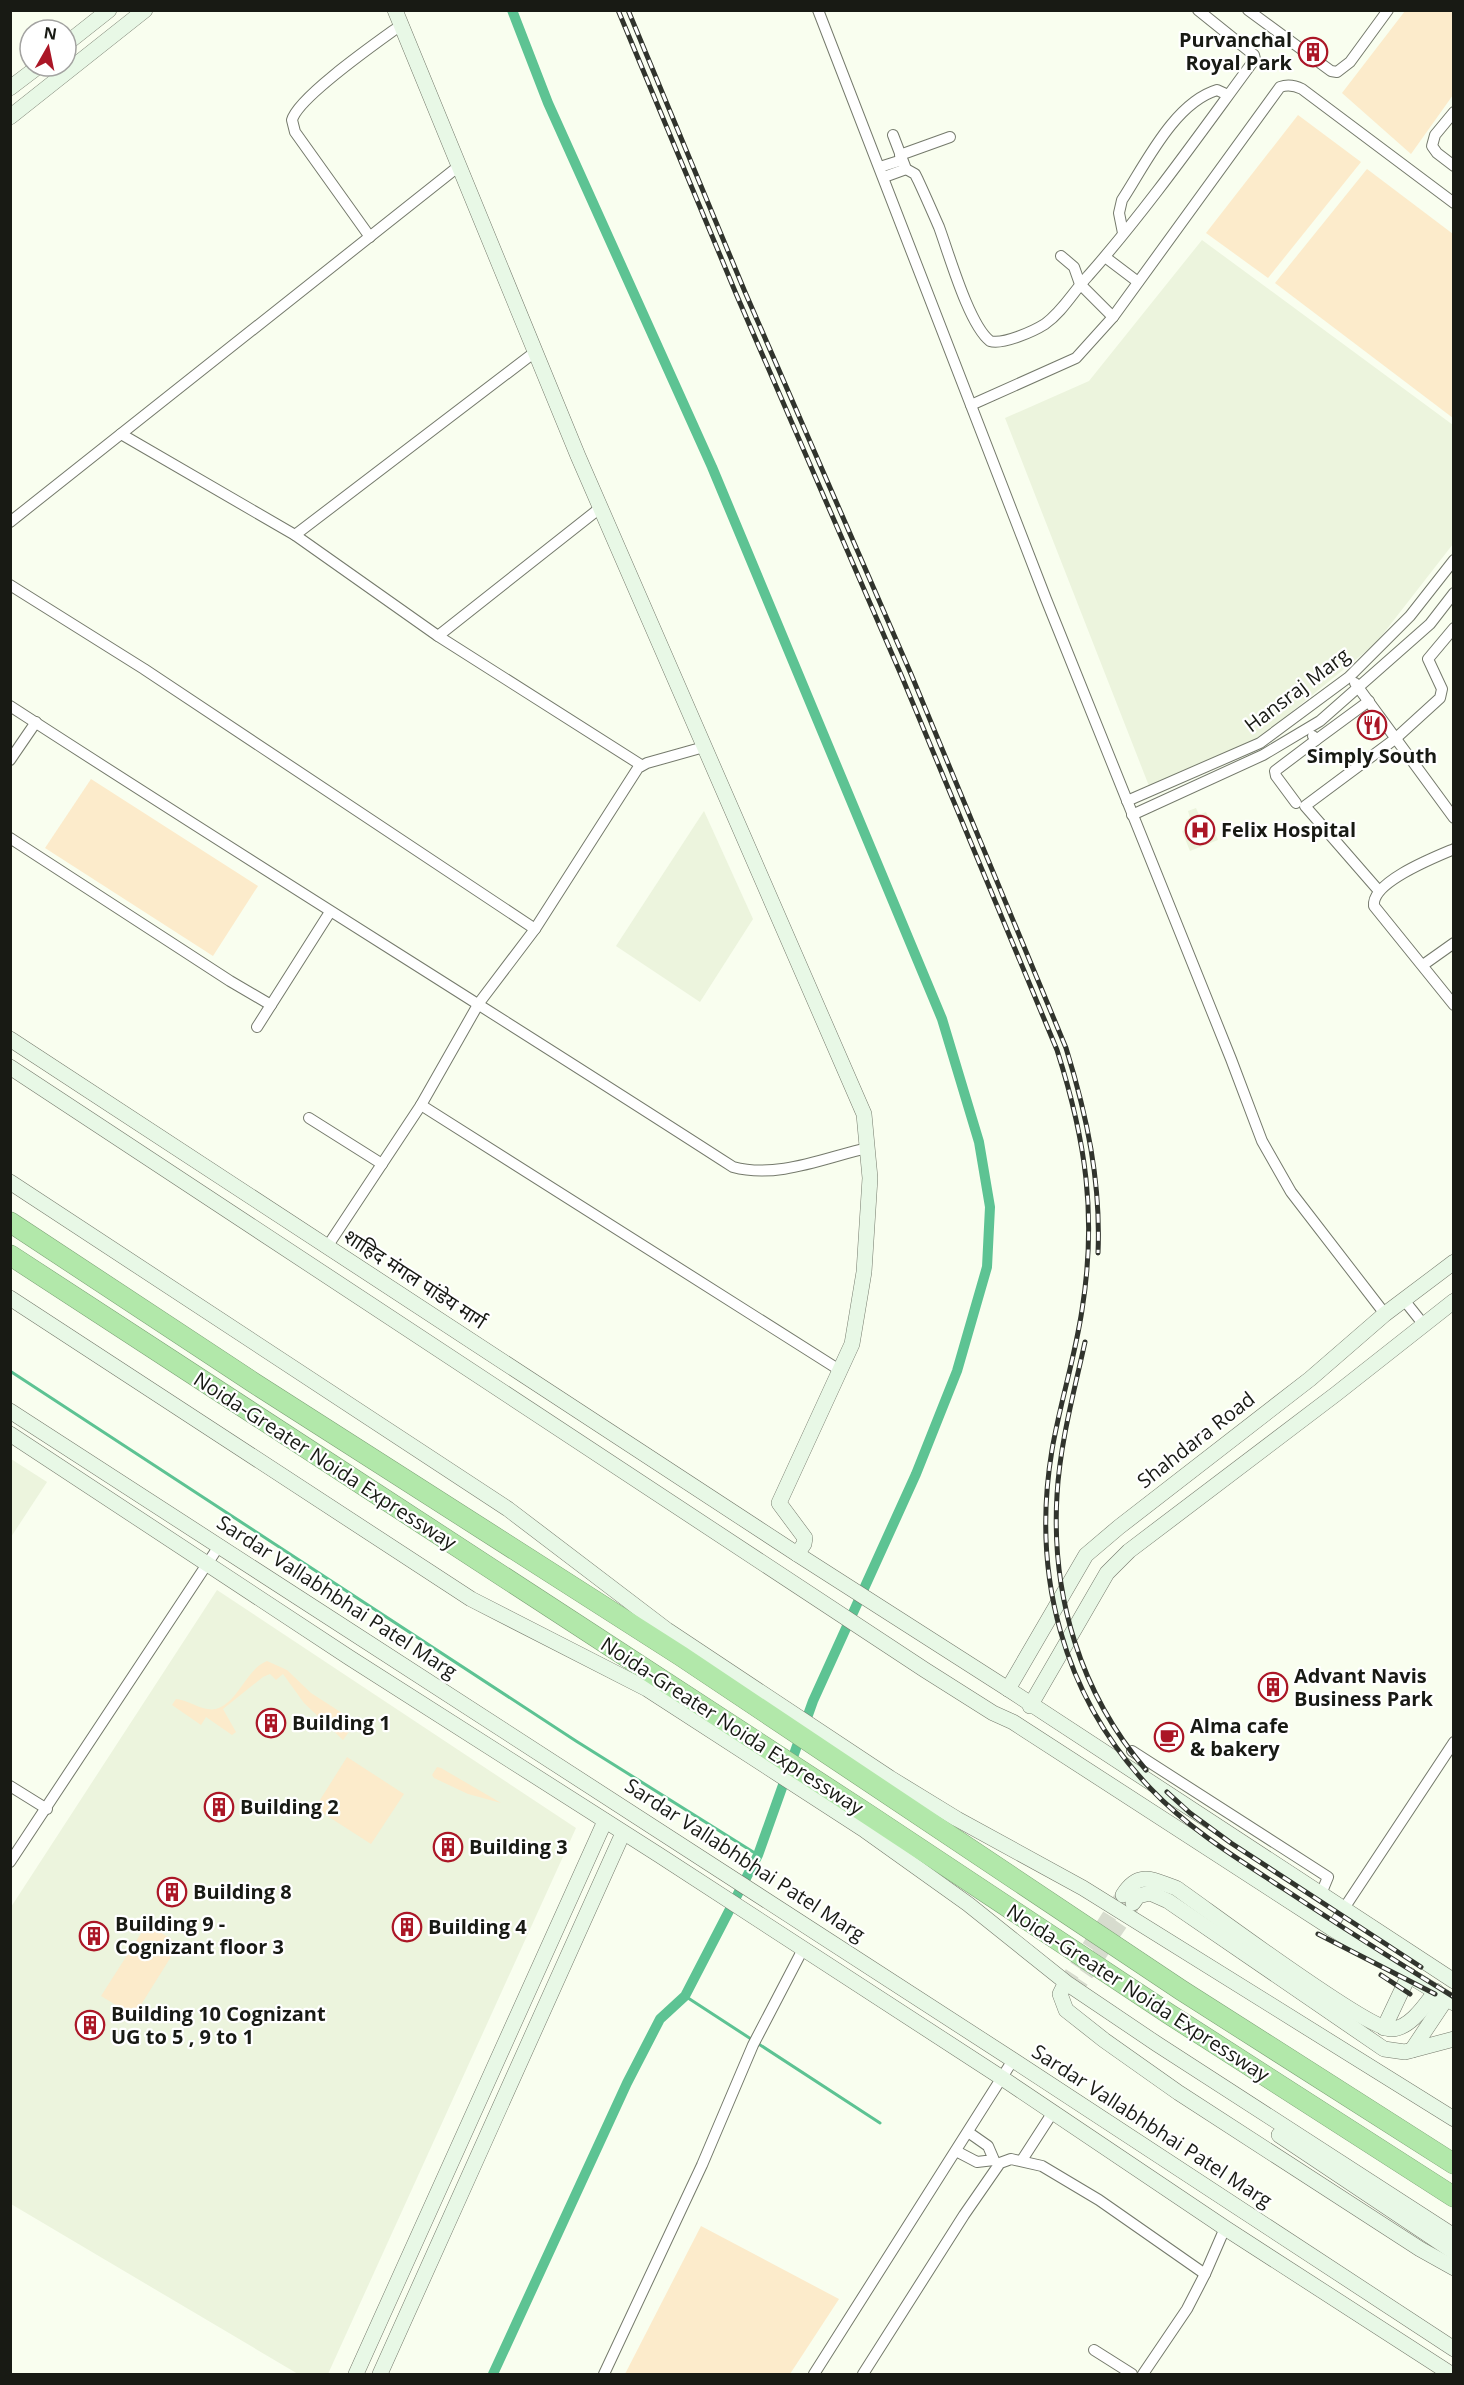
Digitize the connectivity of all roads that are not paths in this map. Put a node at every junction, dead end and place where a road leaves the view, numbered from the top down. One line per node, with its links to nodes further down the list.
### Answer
1 (109, 10): 8 (street)
2 (145, 10): 13 (street)
3 (818, 10): 19 (street)
4 (1198, 10): 11 (street)
5 (1248, 10): 6 (street)
6 (1388, 10)
7 (398, 18): 17 (street); 22 (street)
8 (78, 35)
9 (23, 78): 10 (street)
10 (10, 88)
11 (1228, 95): 21 (street); 21 (street)
12 (1454, 112): 18 (street)
13 (10, 117)
14 (893, 135): 16 (street)
15 (950, 137): 16 (street)
16 (903, 162): 19 (street); 26 (street)
17 (459, 166): 22 (street); 28 (street)
18 (1454, 166)
19 (882, 172): 29 (street)
20 (1454, 203): 25 (street)
21 (1124, 233): 24 (street)
22 (370, 237): 30 (street)
23 (1062, 256): 26 (street)
24 (1105, 257): 25 (street); 26 (street)
25 (1138, 282): 27 (street)
26 (1080, 284): 27 (street)
27 (1113, 317): 29 (street)
28 (535, 352): 31 (street); 33 (street)
29 (971, 405): 50 (street)
30 (122, 434): 32 (street); 33 (street)
31 (600, 507): 38 (street); 47 (street)
32 (10, 522)
33 (295, 535): 38 (street)
34 (1454, 560): 39 (street, Hansraj Marg)
35 (10, 585): 58 (street)
36 (1454, 593): 40 (street, Hansraj Marg)
37 (1454, 628): 45 (street)
38 (438, 636): 49 (street)
39 (1349, 677): 40 (street); 50 (street, Hansraj Marg)
40 (1359, 688): 41 (street); 44 (street, Hansraj Marg)
41 (1369, 701): 45 (street); 46 (street)
42 (10, 706): 43 (street)
43 (36, 722): 48 (street); 57 (street)
44 (1307, 729): 46 (street); 52 (street, Hansraj Marg)
45 (1395, 739): 53 (street); 56 (street)
46 (1316, 740): 51 (street)
47 (704, 747): 49 (street); 69 (street)
48 (10, 760)
49 (641, 765): 58 (street)
50 (1127, 801): 52 (street)
51 (1296, 803)
52 (1132, 815): 79 (street)
53 (1454, 818)
54 (10, 838): 62 (street)
55 (1454, 849): 56 (street)
56 (1378, 891): 60 (street)
57 (330, 912): 61 (street); 62 (street)
58 (535, 929): 61 (street)
59 (1454, 943): 60 (street)
60 (1423, 965): 63 (street)
61 (478, 1003): 67 (street); 69 (street)
62 (271, 1005): 64 (street)
63 (1454, 1005)
64 (257, 1027)
65 (10, 1039): 73 (street, शाहिद मंगल पांडेय मार्ग)
66 (10, 1067): 85 (street)
67 (421, 1105): 70 (street); 81 (street)
68 (309, 1118): 70 (street)
69 (867, 1148): 81 (street)
70 (382, 1164): 73 (street)
71 (10, 1182): 89 (street)
72 (10, 1222): 89 (highway, Noida-Greater Noida Expressway)
73 (327, 1247): 84 (street, शाहिद मंगल पांडेय मार्ग)
74 (10, 1255): 92 (highway, Noida-Greater Noida Expressway)
75 (1454, 1262): 77 (street, Shahdara Road)
76 (10, 1298): 92 (street)
77 (1404, 1300): 79 (street, Shahdara Road); 80 (street)
78 (1454, 1301): 80 (street)
79 (1385, 1314): 90 (street, Shahdara Road)
80 (1424, 1325): 91 (street)
81 (841, 1371): 87 (street)
82 (10, 1411): 86 (street, Sardar Vallabhbhai Patel Marg)
83 (10, 1434): 88 (street)
84 (666, 1468): 85 (street); 87 (street, शाहिद मंगल पांडेय मार्ग)
85 (649, 1489): 104 (street)
86 (219, 1546): 88 (street); 112 (street, Sardar Vallabhbhai Patel Marg)
87 (801, 1557): 90 (street, शाहिद मंगल पांडेय मार्ग)
88 (208, 1563): 97 (street); 98 (street)
89 (731, 1681): 95 (highway, Noida-Greater Noida Expressway)
90 (1008, 1689): 91 (street, शाहिद मंगल पांडेय मार्ग)
91 (1030, 1706): 102 (street, शाहिद मंगल पांडेय मार्ग)
92 (712, 1723): 99 (highway, Noida-Greater Noida Expressway)
93 (1454, 1742): 103 (street)
94 (1132, 1751): 102 (street)
95 (887, 1784): 115 (street); 120 (highway, Noida-Greater Noida Expressway)
96 (10, 1786): 97 (street)
97 (46, 1809): 101 (street)
98 (605, 1821): 100 (street); 129 (street)
99 (866, 1822): 121 (highway, Noida-Greater Noida Expressway); 123 (street)
100 (623, 1833): 105 (street); 130 (street)
101 (10, 1862)
102 (1321, 1894): 103 (street, शाहिद मंगल पांडेय मार्ग)
103 (1344, 1909): 104 (street); 107 (street, शाहिद मंगल पांडेय मार्ग)
104 (1331, 1928): 106 (street)
105 (801, 1948): 113 (street); 131 (street)
106 (1408, 1975): 108 (street); 109 (street)
107 (1454, 1980)
108 (1445, 1998): 109 (street); 111 (street)
109 (1384, 2028): 111 (street)
110 (1454, 2039): 111 (street)
111 (1412, 2050)
112 (1013, 2060): 113 (street); 127 (street, Sardar Vallabhbhai Patel Marg)
113 (1002, 2078): 114 (street); 116 (street)
114 (1053, 2112): 118 (street); 122 (street)
115 (1454, 2119)
116 (968, 2132): 117 (street); 119 (street)
117 (956, 2151): 119 (street); 132 (street)
118 (1022, 2160): 119 (street); 126 (street)
119 (997, 2162): 133 (street)
120 (1454, 2164)
121 (1454, 2197)
122 (1225, 2228): 126 (street); 136 (street)
123 (1454, 2236)
124 (1454, 2252): 125 (street)
125 (1454, 2268)
126 (1205, 2274): 135 (street)
127 (1454, 2349)
128 (1094, 2350): 134 (street)
129 (356, 2374)
130 (380, 2374)
131 (604, 2374)
132 (814, 2374)
133 (863, 2374)
134 (1132, 2374)
135 (1143, 2374)
136 (1451, 2374)

